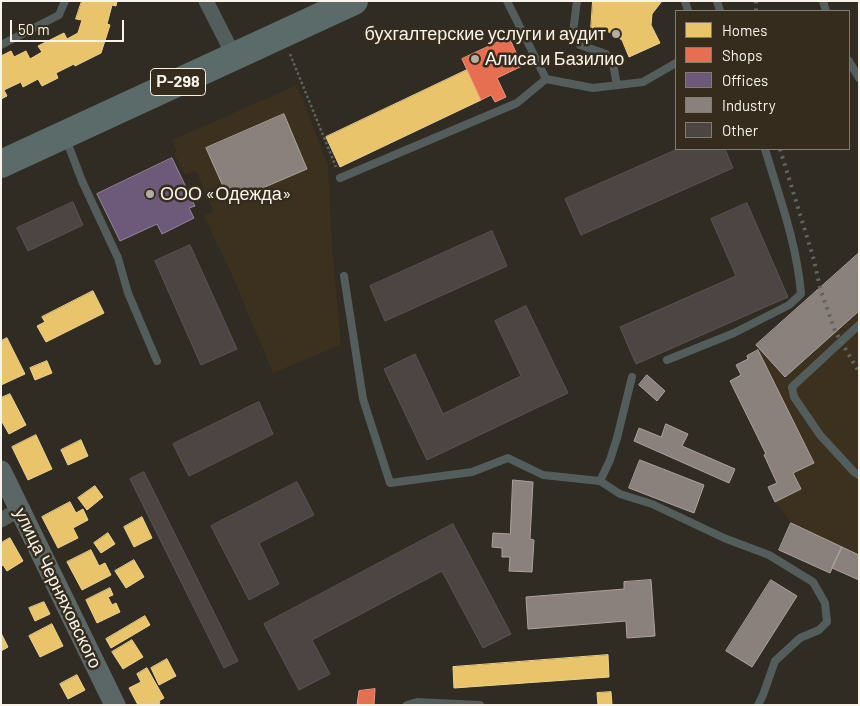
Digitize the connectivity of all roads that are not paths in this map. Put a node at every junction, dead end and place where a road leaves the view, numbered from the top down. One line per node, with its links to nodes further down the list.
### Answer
1 (65, 1): 6 (lane)
2 (206, 1): 7 (street)
3 (354, 1): 7 (highway, Р-298)
4 (508, 1): 11 (lane)
5 (577, 1): 12 (lane)
6 (1, 45)
7 (234, 56): 13 (highway, Р-298)
8 (850, 63): 10 (lane)
9 (675, 64): 12 (lane)
10 (859, 78)
11 (546, 79): 12 (lane); 16 (lane)
12 (617, 85)
13 (64, 134): 15 (highway, Р-298); 20 (lane)
14 (765, 150): 19 (lane)
15 (1, 164)
16 (340, 178)
17 (344, 276): 24 (lane)
18 (859, 325): 23 (lane)
19 (667, 360)
20 (156, 361)
21 (632, 377): 24 (lane)
22 (1, 471): 25 (street, улица Черняховского)
23 (859, 475)
24 (600, 481): 30 (lane)
25 (20, 509): 26 (street); 27 (street, улица Черняховского)
26 (1, 520)
27 (115, 705)
28 (407, 705): 29 (lane)
29 (480, 705)
30 (758, 705)

